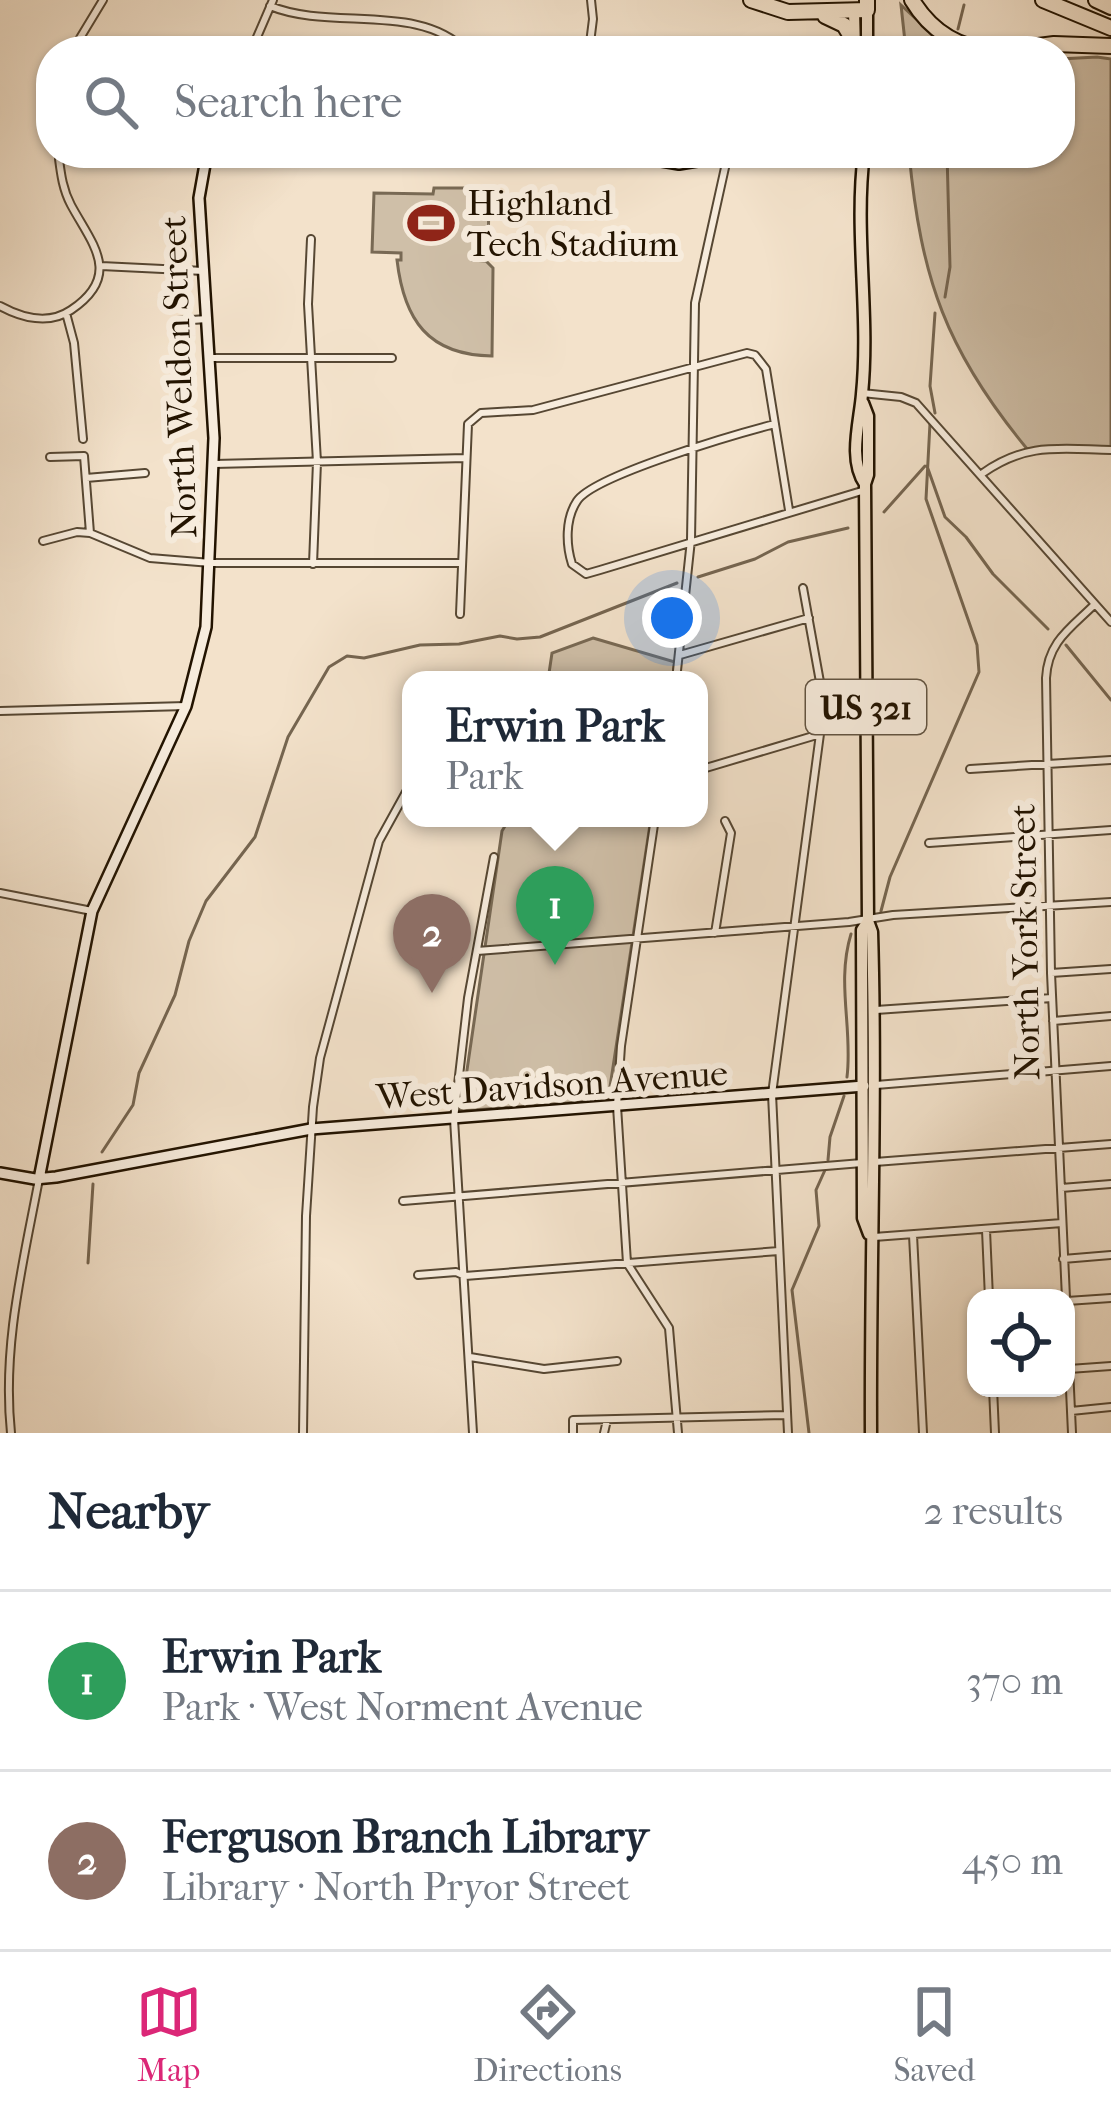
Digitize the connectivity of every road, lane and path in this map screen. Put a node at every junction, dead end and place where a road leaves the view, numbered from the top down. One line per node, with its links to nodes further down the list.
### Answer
1 (103, 0): 12 (street)
2 (591, 0): 15 (street)
3 (751, 0): 10 (highway)
4 (913, 0): 18 (highway)
5 (1043, 0): 11 (highway)
6 (1096, 0): 9 (highway)
7 (272, 3): 13 (street); 14 (street)
8 (860, 5): 10 (highway); 17 (main road)
9 (1111, 7)
10 (796, 11): 16 (highway)
11 (1111, 28)
12 (81, 36)
13 (258, 36)
14 (448, 36)
15 (591, 36)
16 (852, 36)
17 (859, 36)
18 (945, 36)
19 (1075, 45): 20 (highway)
20 (1111, 46)
21 (61, 168): 26 (street)
22 (203, 168): 27 (street, North Weldon Street)
23 (725, 168): 35 (street)
24 (862, 168): 36 (main road, US 321)
25 (311, 239): 33 (street)
26 (101, 266): 27 (street); 29 (street)
27 (204, 271): 30 (street, North Weldon Street)
28 (0, 306): 29 (street)
29 (66, 314): 38 (street)
30 (207, 319): 31 (street); 32 (street, North Weldon Street)
31 (177, 321)
32 (209, 358): 33 (street); 44 (street, North Weldon Street)
33 (313, 358): 34 (street); 43 (street)
34 (392, 358)
35 (693, 367): 37 (street); 39 (street); 42 (street)
36 (862, 397): 46 (street); 48 (main road, US 321)
37 (775, 424): 39 (street); 49 (street)
38 (82, 439)
39 (693, 446): 51 (street); 51 (street)
40 (1111, 450): 46 (street)
41 (50, 457): 47 (street)
42 (466, 458): 43 (street); 54 (street)
43 (317, 461): 44 (street); 55 (street)
44 (214, 464): 53 (street, North Weldon Street)
45 (145, 473): 47 (street)
46 (982, 473): 57 (street)
47 (86, 478): 50 (street)
48 (865, 487): 49 (street); 81 (main road, US 321)
49 (789, 510): 51 (street)
50 (90, 533): 52 (street); 53 (street)
51 (691, 540): 61 (street)
52 (43, 541)
53 (211, 563): 55 (street); 63 (street, North Weldon Street)
54 (461, 563): 55 (street); 58 (street)
55 (313, 564)
56 (803, 588): 59 (street)
57 (1095, 604): 60 (street); 67 (street, North York Street)
58 (460, 614)
59 (809, 618): 61 (street); 65 (street)
60 (1111, 622)
61 (680, 655): 62 (street)
62 (677, 671)
63 (186, 706): 64 (street); 80 (street, North Weldon Street)
64 (0, 711)
65 (820, 734): 68 (street); 82 (street)
66 (1111, 760): 67 (street)
67 (1047, 764): 69 (street); 74 (street, North York Street)
68 (708, 767)
69 (970, 769)
70 (402, 800): 98 (street)
71 (725, 820): 83 (street)
72 (654, 827): 84 (street)
73 (1111, 830): 74 (street)
74 (1048, 835): 75 (street); 79 (street, North York Street)
75 (929, 843)
76 (494, 856): 85 (street)
77 (0, 893): 80 (street)
78 (1111, 902): 79 (street)
79 (1050, 906): 81 (street); 87 (street, North York Street)
80 (92, 910): 104 (street, North Weldon Street)
81 (868, 921): 82 (street); 89 (main road, US 321); 94 (main road, US 321)
82 (793, 926): 83 (street); 95 (street)
83 (715, 933): 84 (street)
84 (637, 939): 85 (street); 96 (street)
85 (477, 951): 97 (street)
86 (1111, 969): 87 (street)
87 (1051, 974): 88 (street, North York Street)
88 (1052, 998): 89 (street); 91 (street, North York Street)
89 (874, 1010): 94 (main road, US 321)
90 (1111, 1016): 91 (street)
91 (1053, 1021): 93 (street, North York Street)
92 (1111, 1066): 93 (street, West Davidson Avenue)
93 (1054, 1071): 94 (street, West Davidson Avenue); 100 (street, North York Street)
94 (868, 1086): 95 (street, West Davidson Avenue); 101 (main road, US 321)
95 (772, 1094): 96 (street, West Davidson Avenue); 102 (street)
96 (617, 1106): 97 (street, West Davidson Avenue); 105 (street)
97 (454, 1119): 98 (street, West Davidson Avenue); 108 (street)
98 (311, 1129): 104 (street, West Davidson Avenue); 136 (street)
99 (1111, 1144): 100 (street)
100 (1058, 1148): 101 (street); 107 (street, North York Street)
101 (868, 1163): 102 (street); 113 (main road, US 321)
102 (777, 1170): 105 (street); 114 (street)
103 (0, 1173): 104 (street, West Davidson Avenue)
104 (39, 1179): 135 (street, North Weldon Street)
105 (620, 1183): 108 (street); 117 (street)
106 (1111, 1184): 107 (street)
107 (1059, 1188): 110 (street, North York Street)
108 (460, 1197): 109 (street); 119 (street)
109 (403, 1201)
110 (1061, 1223): 111 (street); 116 (street, North York Street)
111 (986, 1229): 112 (street); 120 (street)
112 (913, 1235): 113 (street); 143 (street)
113 (870, 1237): 142 (main road, US 321)
114 (779, 1251): 117 (street); 132 (street)
115 (1111, 1256): 116 (street)
116 (1063, 1259): 121 (street, North York Street)
117 (627, 1263): 119 (street); 133 (street)
118 (418, 1276): 119 (street)
119 (465, 1276): 124 (street)
120 (989, 1289)
121 (1065, 1289)
122 (1111, 1298): 123 (street)
123 (1075, 1300)
124 (470, 1357): 125 (street); 137 (street)
125 (616, 1361)
126 (1111, 1366): 127 (street)
127 (1075, 1369)
128 (993, 1397): 144 (street)
129 (1070, 1397): 131 (street, North York Street)
130 (1111, 1407): 131 (street)
131 (1071, 1411): 145 (street, North York Street)
132 (786, 1415): 133 (street); 141 (street)
133 (677, 1418): 134 (street); 140 (street)
134 (607, 1420): 138 (street); 139 (street)
135 (11, 1433)
136 (303, 1433)
137 (473, 1433)
138 (574, 1433)
139 (604, 1433)
140 (678, 1433)
141 (788, 1433)
142 (871, 1433)
143 (923, 1433)
144 (995, 1433)
145 (1072, 1433)

